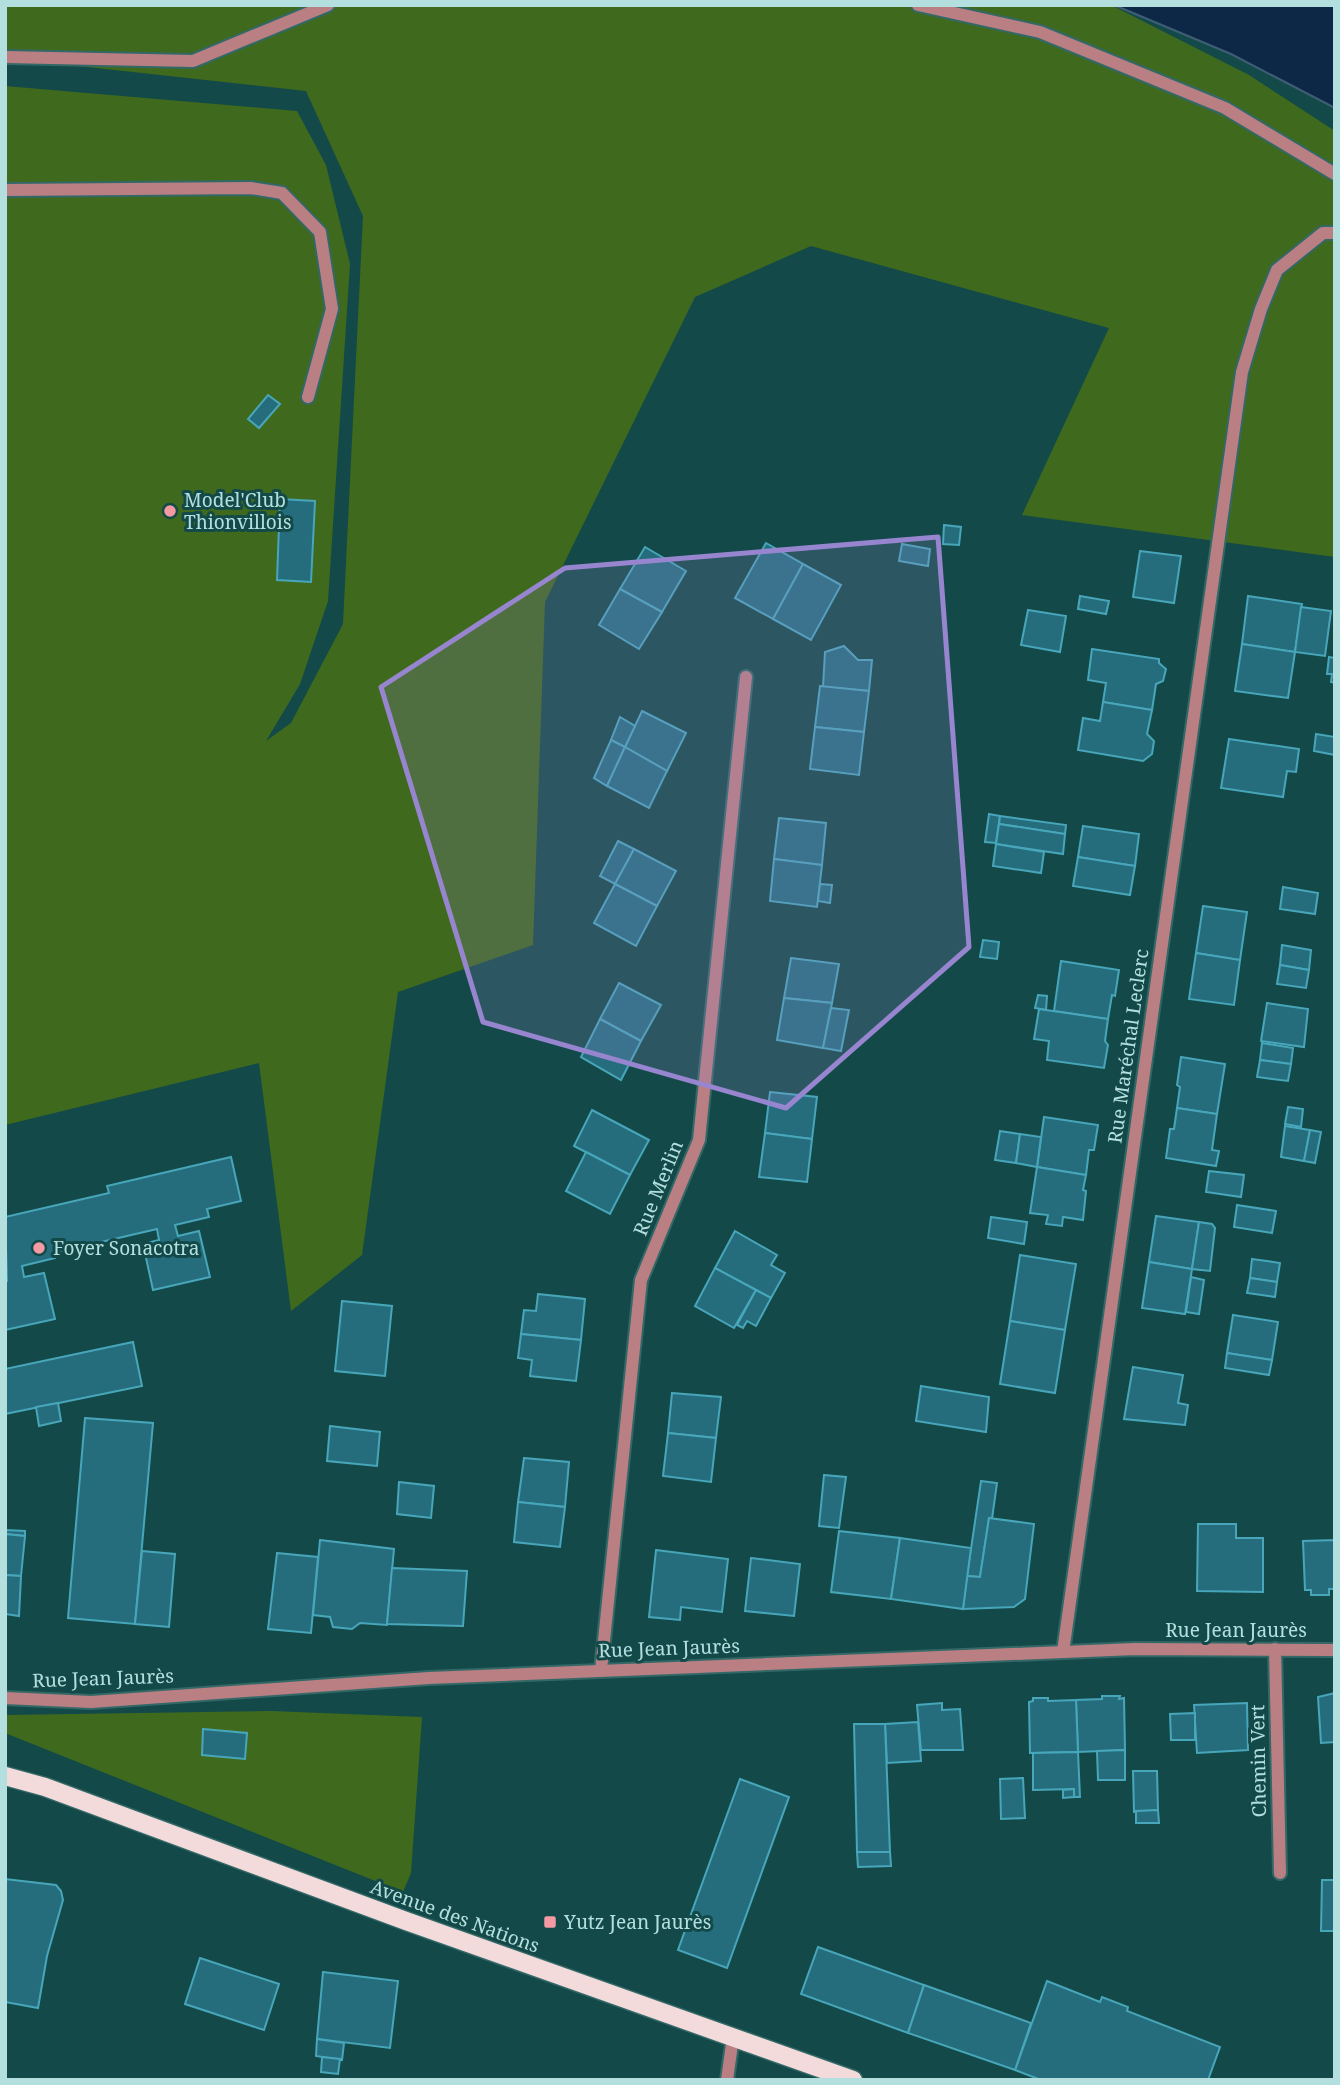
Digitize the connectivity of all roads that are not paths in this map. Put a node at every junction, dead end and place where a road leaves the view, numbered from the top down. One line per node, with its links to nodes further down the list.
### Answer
1 (328, 5): 3 (street)
2 (918, 5): 4 (street)
3 (5, 57)
4 (1335, 174)
5 (5, 190): 7 (street)
6 (1335, 233): 11 (street, Rue Maréchal Leclerc)
7 (308, 397)
8 (746, 677): 12 (street, Rue Merlin)
9 (1275, 1649): 10 (street, Rue Jean Jaurès); 11 (street, Rue Jean Jaurès); 17 (street, Chemin Vert)
10 (1335, 1650)
11 (1063, 1652): 12 (street, Rue Jean Jaurès)
12 (601, 1670): 13 (street, Rue Jean Jaurès)
13 (5, 1698)
14 (5, 1767): 16 (main road)
15 (5, 1776): 16 (main road)
16 (45, 1787): 18 (main road, Avenue des Nations)
17 (1280, 1873)
18 (733, 2037): 19 (street); 20 (main road, Avenue des Nations)
19 (727, 2080)
20 (853, 2080)

